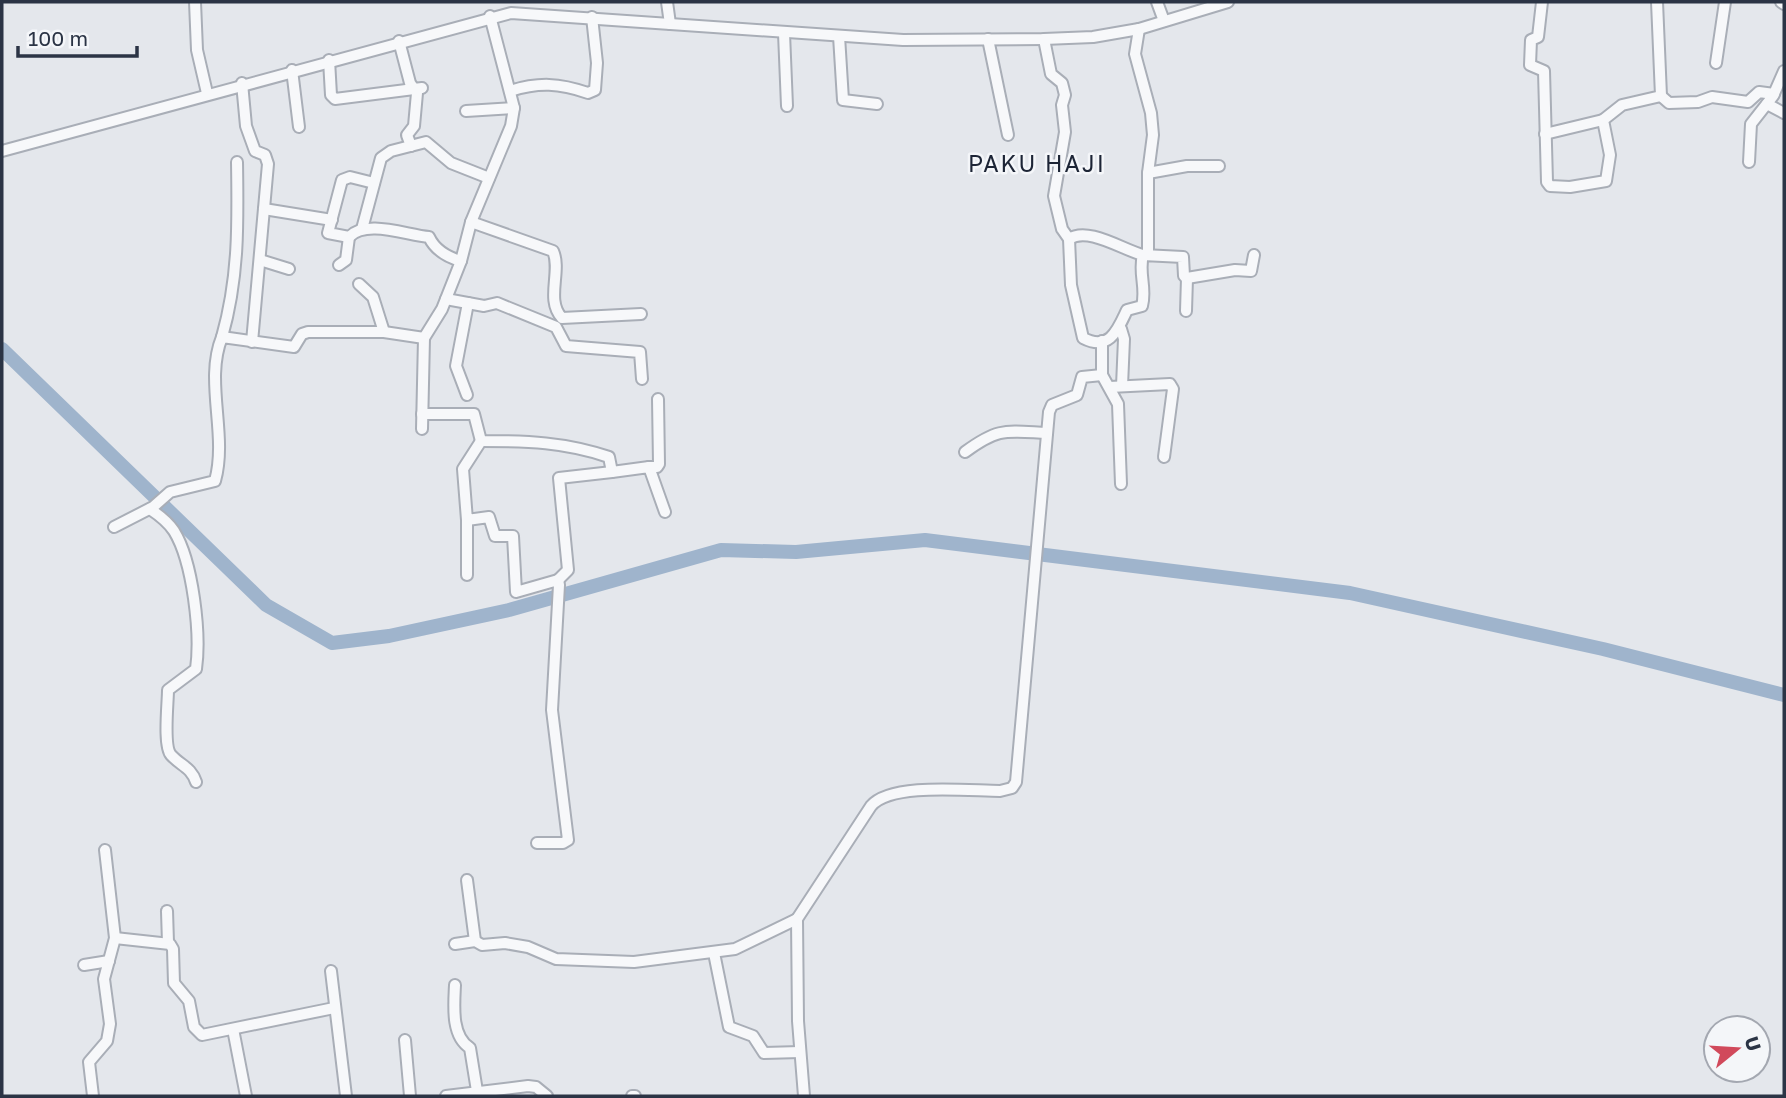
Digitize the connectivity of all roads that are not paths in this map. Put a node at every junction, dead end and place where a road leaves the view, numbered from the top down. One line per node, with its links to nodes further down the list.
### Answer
1 (195, 2): 26 (street)
2 (667, 2): 12 (street)
3 (1157, 2): 11 (street)
4 (1228, 2): 11 (street)
5 (1542, 2): 37 (street)
6 (1657, 2): 28 (street)
7 (1725, 2): 20 (street)
8 (511, 7): 9 (street); 10 (street)
9 (490, 16): 18 (street); 25 (street)
10 (592, 17): 12 (street); 25 (street)
11 (1164, 20): 13 (street)
12 (670, 24): 14 (street)
13 (1139, 29): 17 (street); 44 (street)
14 (784, 33): 15 (street); 31 (street)
15 (839, 36): 16 (street); 29 (street)
16 (988, 39): 17 (street); 38 (street)
17 (1044, 39): 52 (street)
18 (399, 41): 19 (street); 24 (street)
19 (329, 60): 21 (street); 24 (street)
20 (1716, 63)
21 (292, 70): 23 (street); 36 (street)
22 (1784, 71): 27 (street)
23 (242, 83): 26 (street); 47 (street)
24 (418, 89): 39 (street)
25 (510, 91): 32 (street)
26 (207, 93): 40 (street)
27 (1774, 94): 28 (street); 30 (street)
28 (1661, 96): 35 (street)
29 (877, 104)
30 (1767, 104): 34 (street); 42 (street)
31 (787, 106)
32 (514, 108): 33 (street); 45 (street)
33 (466, 111)
34 (1784, 113)
35 (1603, 120): 37 (street); 37 (street)
36 (299, 127)
37 (1545, 134)
38 (1008, 135)
39 (411, 146): 45 (street); 46 (street)
40 (2, 151)
41 (237, 162): 69 (street)
42 (1749, 162)
43 (1219, 166): 44 (street)
44 (1148, 173): 53 (street)
45 (489, 177): 49 (street)
46 (374, 183): 48 (street); 50 (street)
47 (264, 209): 48 (street); 55 (street)
48 (332, 220): 51 (street)
49 (471, 222): 56 (street); 64 (street)
50 (362, 229): 51 (street); 56 (street)
51 (349, 237): 57 (street)
52 (1069, 239): 53 (street); 71 (street)
53 (1146, 255): 59 (street); 67 (street)
54 (1254, 255): 59 (street)
55 (260, 260): 58 (street); 72 (street)
56 (461, 261): 61 (street)
57 (339, 265)
58 (289, 269)
59 (1187, 278): 63 (street)
60 (359, 284): 68 (street)
61 (446, 299): 62 (street); 70 (street)
62 (468, 303): 66 (street); 77 (street)
63 (1186, 312)
64 (557, 313): 65 (street); 66 (street)
65 (641, 314)
66 (555, 327): 74 (street)
67 (1121, 329): 71 (street); 75 (street)
68 (384, 332): 70 (street); 72 (street)
69 (222, 337): 72 (street); 88 (street)
70 (424, 338): 79 (street)
71 (1102, 341): 73 (street)
72 (252, 342)
73 (1102, 375): 76 (street); 81 (street)
74 (642, 379)
75 (1122, 386): 76 (street); 84 (street)
76 (1110, 387): 87 (street)
77 (467, 395)
78 (658, 399): 85 (street)
79 (422, 414): 80 (street); 82 (street)
80 (422, 429)
81 (1047, 433): 83 (street); 99 (street)
82 (481, 441): 86 (street); 90 (street)
83 (965, 452)
84 (1164, 457)
85 (649, 467): 86 (street); 89 (street)
86 (612, 472): 93 (street)
87 (1121, 484)
88 (152, 508): 91 (street); 94 (street)
89 (665, 512)
90 (467, 520): 92 (street); 93 (street)
91 (114, 527)
92 (467, 575)
93 (559, 583): 95 (street)
94 (197, 782)
95 (537, 843)
96 (106, 850): 100 (street)
97 (467, 880): 101 (street)
98 (167, 911): 102 (street)
99 (797, 919): 104 (street); 112 (street)
100 (115, 938): 102 (street); 105 (street)
101 (475, 941): 103 (street); 104 (street)
102 (168, 943): 110 (street)
103 (455, 944)
104 (714, 953): 112 (street)
105 (109, 961): 106 (street); 114 (street)
106 (84, 965)
107 (331, 971): 109 (street)
108 (455, 985): 113 (street)
109 (334, 1008): 110 (street); 116 (street)
110 (233, 1029): 115 (street)
111 (405, 1040): 117 (street)
112 (800, 1052): 120 (street)
113 (477, 1091): 118 (street); 119 (street)
114 (93, 1096)
115 (246, 1096)
116 (346, 1096)
117 (410, 1096)
118 (446, 1096)
119 (547, 1096)
120 (804, 1096)

